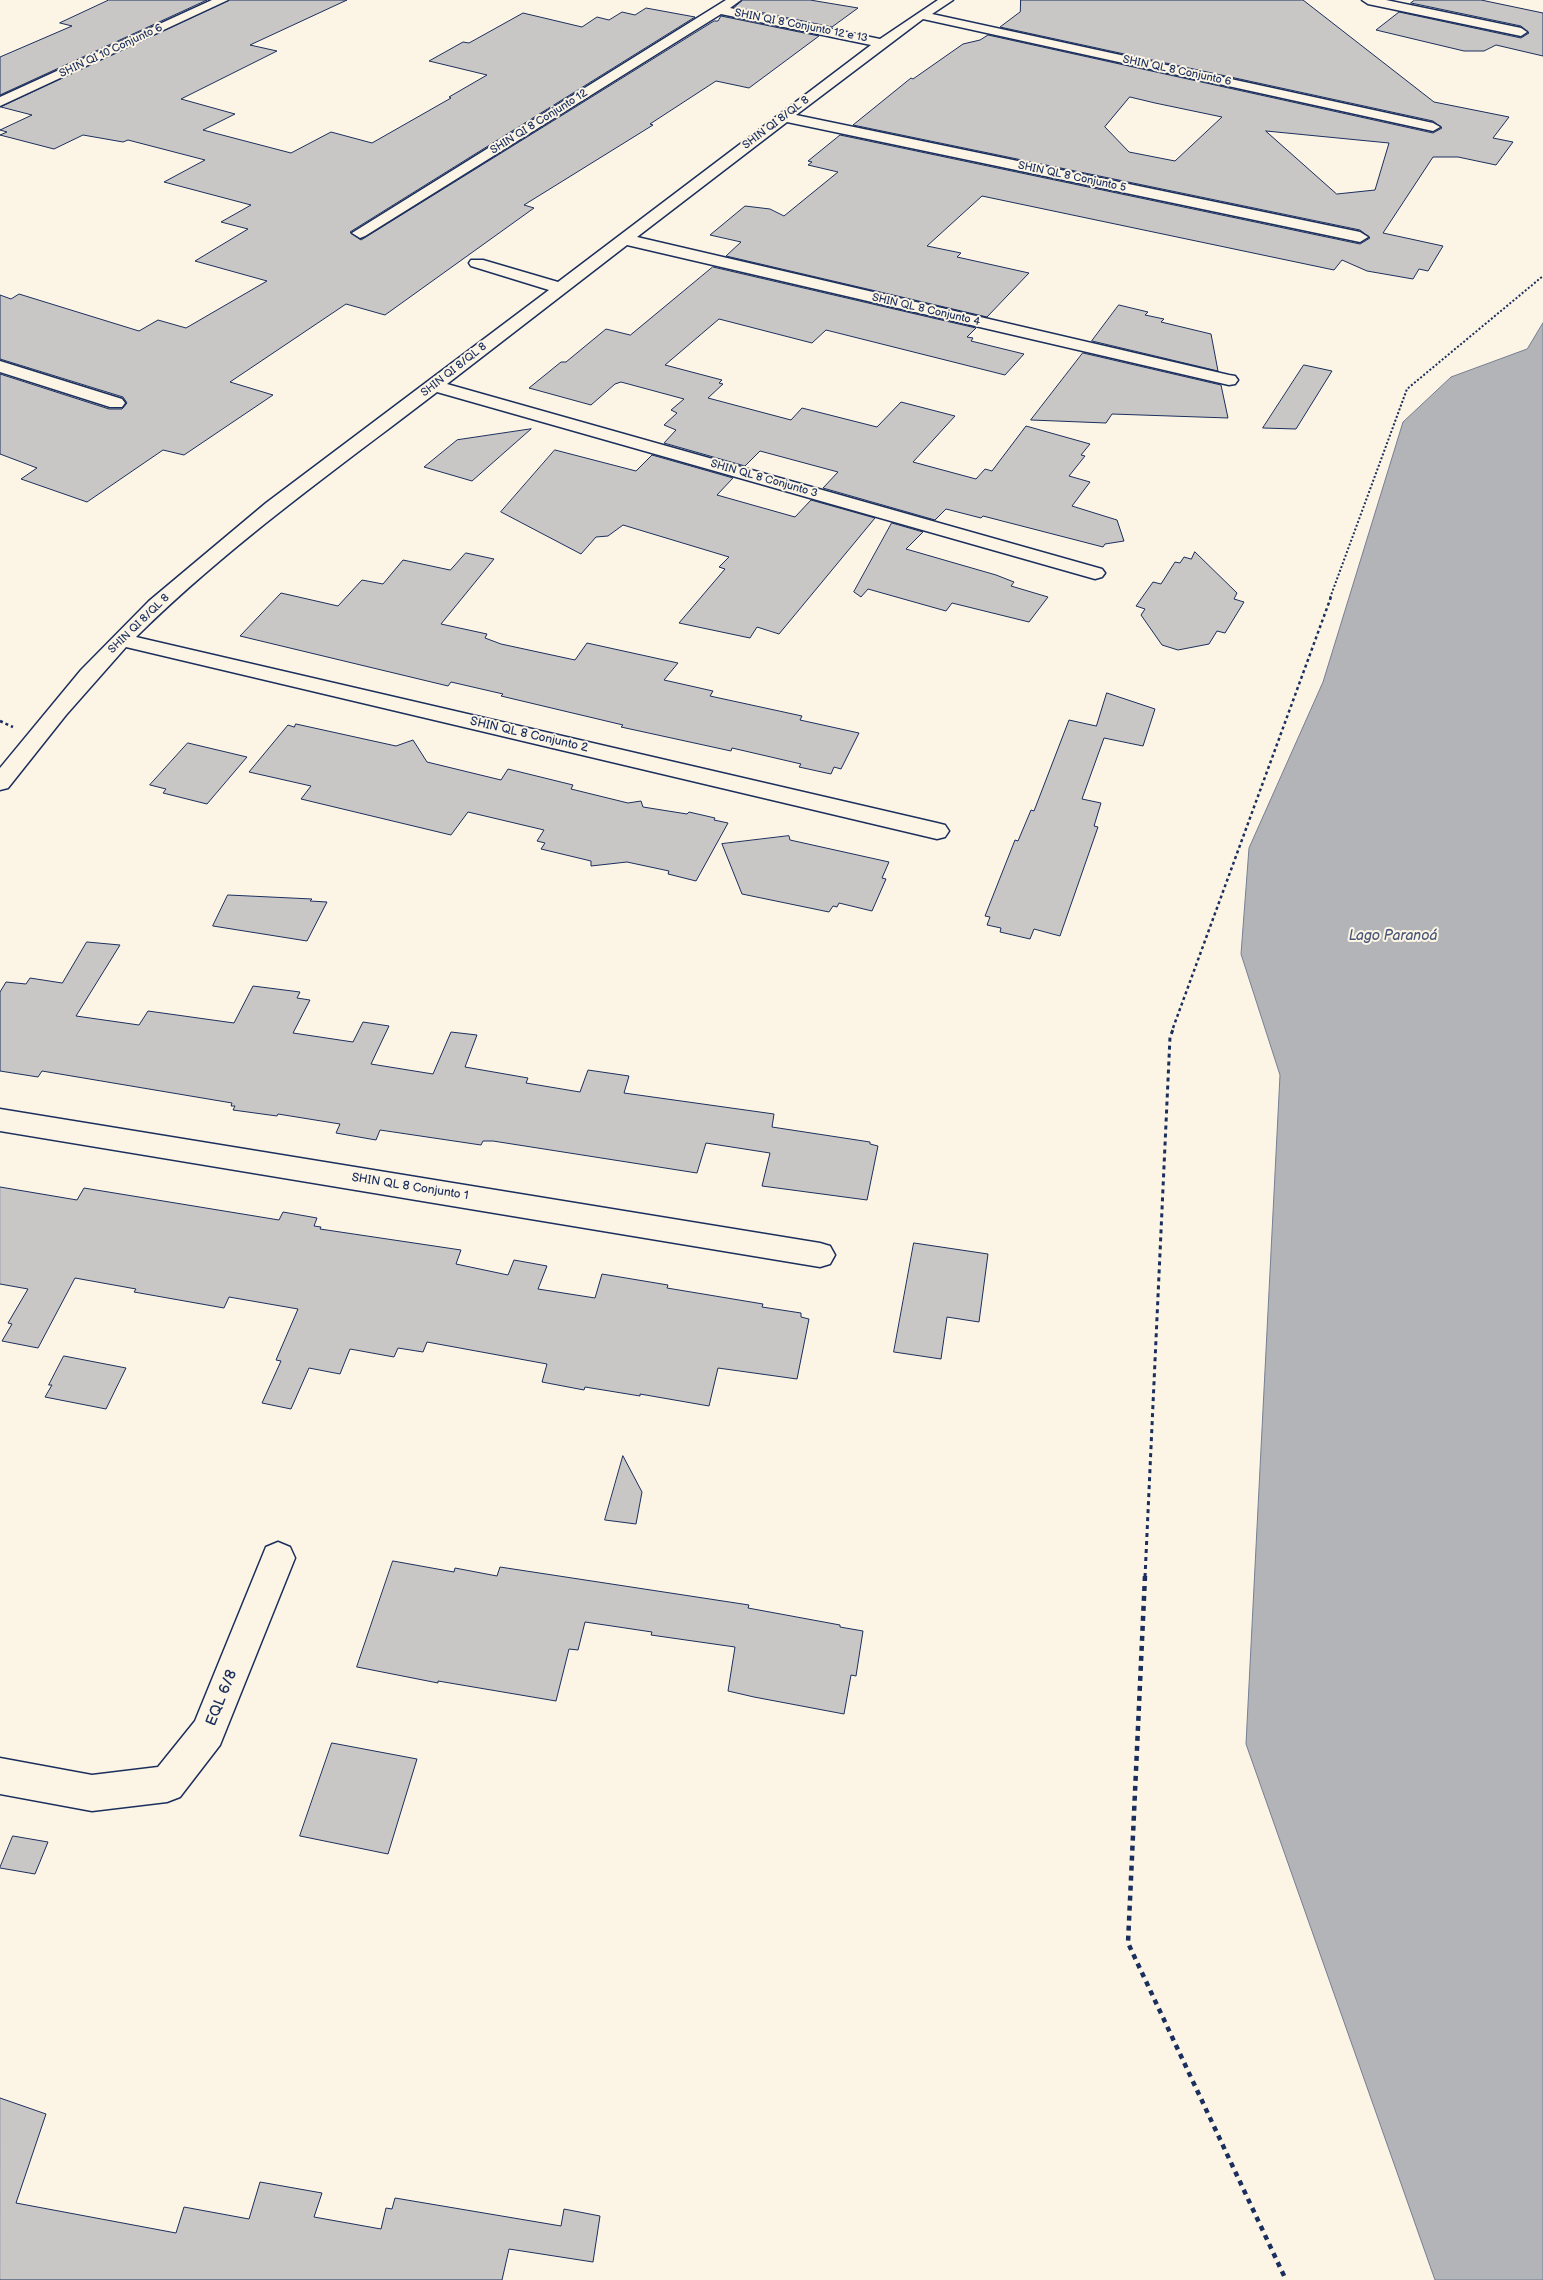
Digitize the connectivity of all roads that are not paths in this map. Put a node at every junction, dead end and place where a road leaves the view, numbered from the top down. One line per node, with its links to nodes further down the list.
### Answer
1 (222, 0): 9 (street, SHIN QI 10 Conjunto 6)
2 (735, 0): 5 (street, SHIN QI 8 Conjunto 12)
3 (947, 0): 6 (street, SHIN QI 8/QL 8)
4 (1368, 0): 7 (street)
5 (719, 10): 8 (street, SHIN QI 8 Conjunto 12 e 13); 12 (street, SHIN QI 8 Conjunto 12)
6 (921, 15): 8 (street, SHIN QI 8/QL 8); 11 (street, SHIN QL 8 Conjunto 6)
7 (1521, 32)
8 (882, 42): 10 (street, SHIN QI 8/QL 8)
9 (0, 102)
10 (784, 117): 13 (street, SHIN QL 8 Conjunto 5); 14 (street, SHIN QI 8/QL 8)
11 (1433, 127)
12 (360, 233)
13 (1360, 237)
14 (623, 239): 16 (street, SHIN QI 8/QL 8); 18 (street, SHIN QL 8 Conjunto 4)
15 (477, 263): 16 (street)
16 (560, 288): 19 (street, SHIN QI 8/QL 8)
17 (0, 366): 20 (street)
18 (1228, 380)
19 (434, 386): 21 (street, SHIN QL 8 Conjunto 3); 22 (street, SHIN QI 8/QL 8)
20 (116, 403)
21 (1095, 573)
22 (121, 640): 23 (street, SHIN QI 8/QL 8); 24 (street, SHIN QL 8 Conjunto 2)
23 (0, 782)
24 (937, 831)
25 (0, 1120): 26 (street, SHIN QL 8 Conjunto 1)
26 (820, 1255)
27 (278, 1558): 28 (street, EQL 6/8)
28 (0, 1776)

